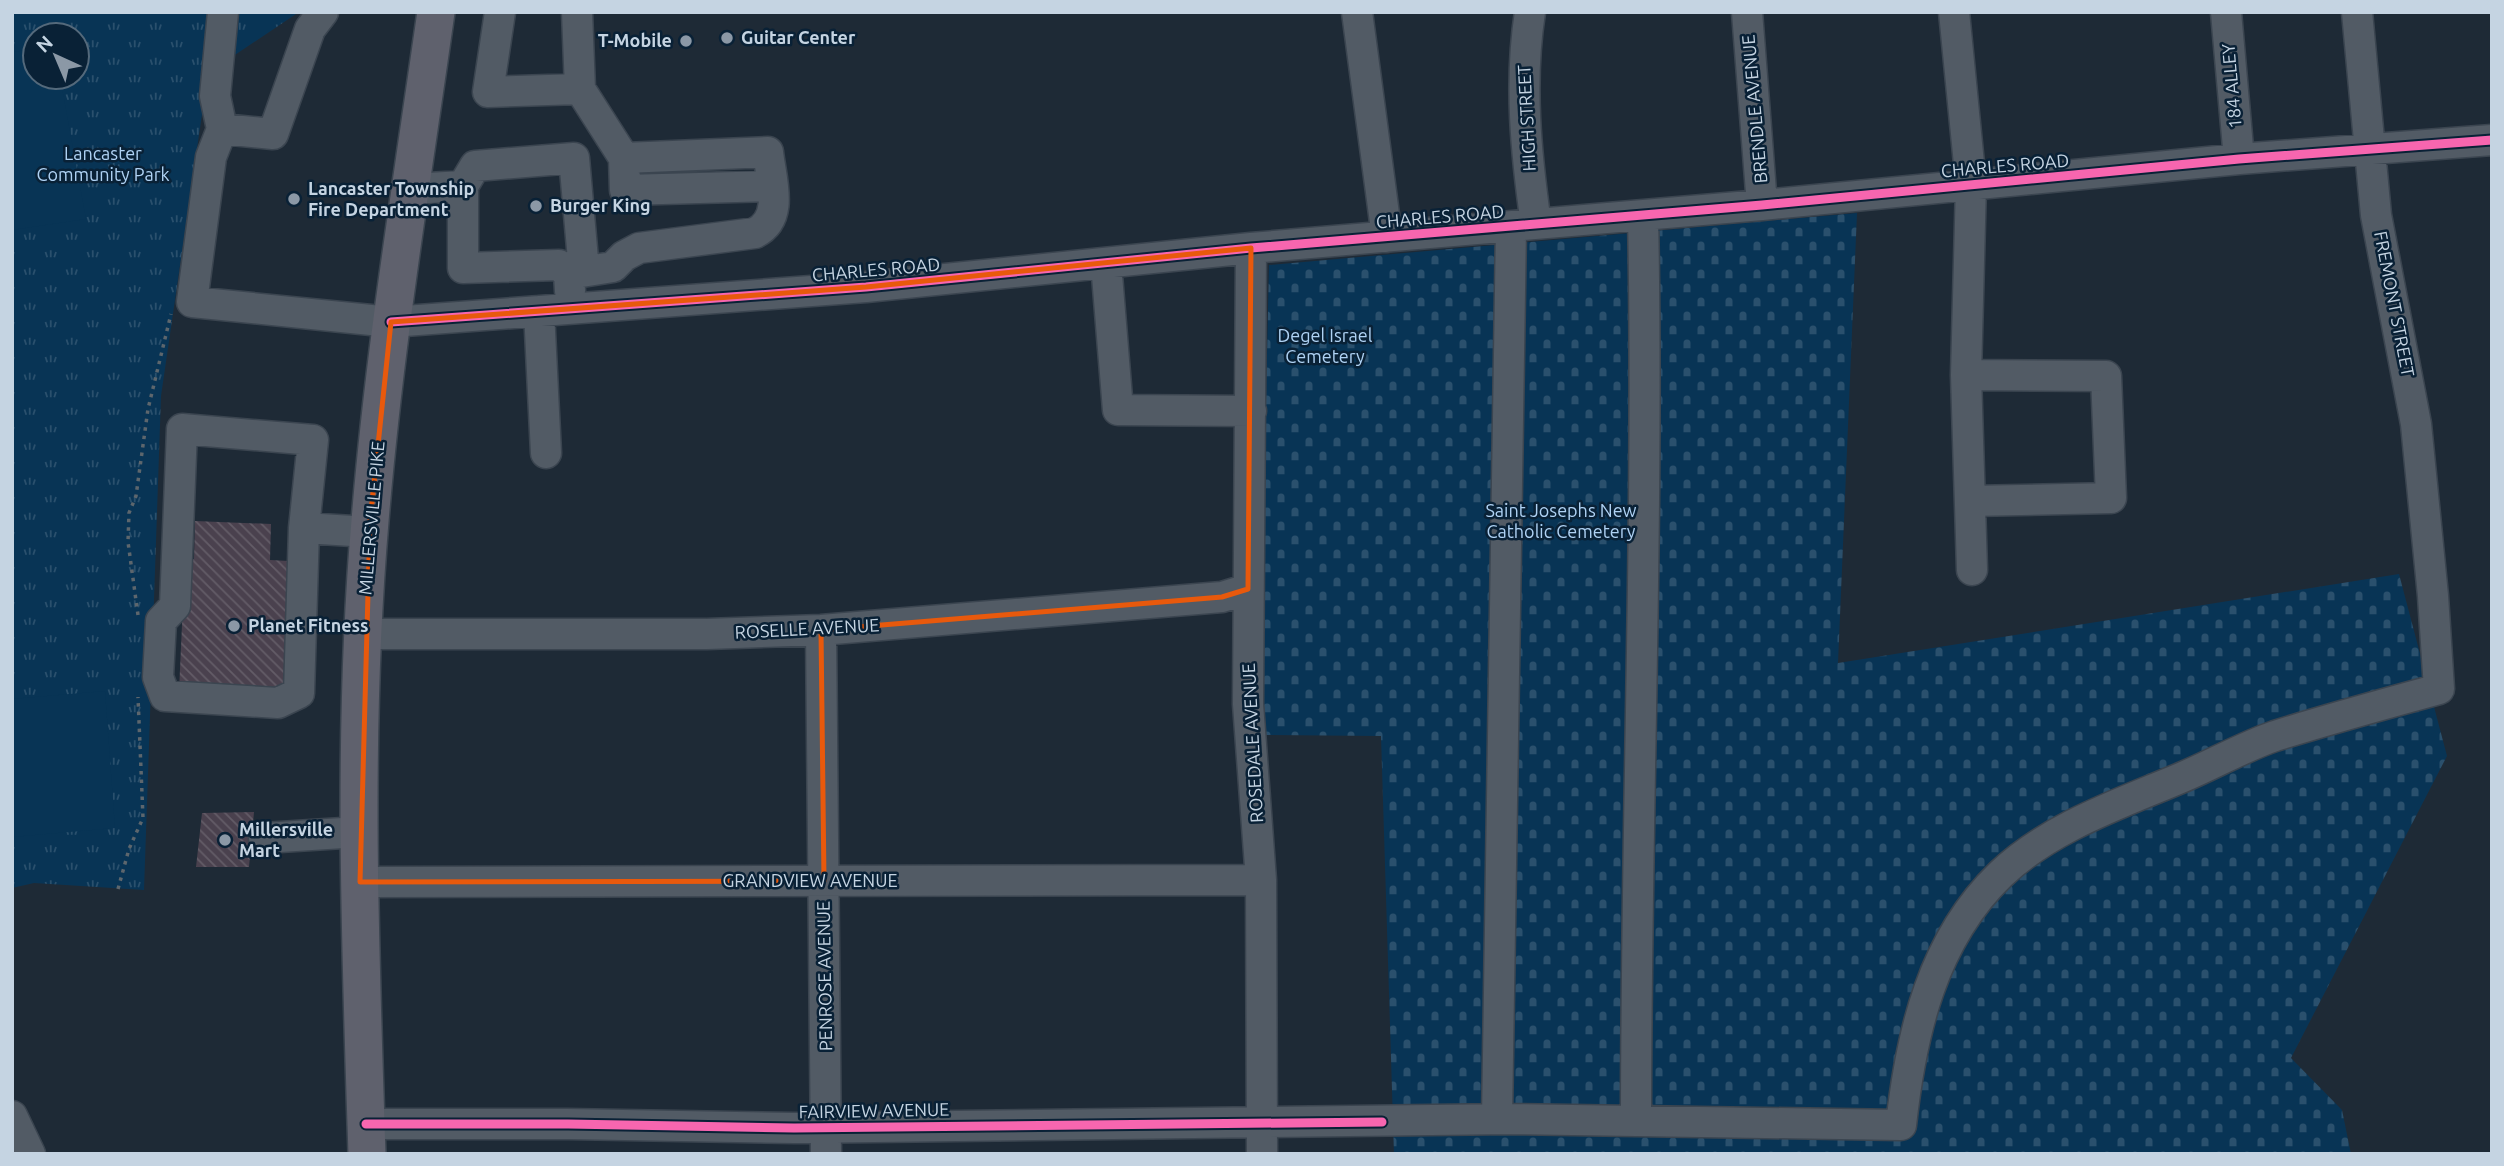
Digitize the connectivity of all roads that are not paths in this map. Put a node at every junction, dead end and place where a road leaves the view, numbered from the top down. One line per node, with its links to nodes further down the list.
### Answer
1 (223, 12): 13 (street)
2 (323, 12): 13 (street)
3 (436, 12): 19 (main road, MILLERSVILLE PIKE)
4 (500, 12): 12 (street)
5 (577, 12): 12 (street)
6 (1357, 12): 23 (street)
7 (1530, 12): 22 (street, HIGH STREET)
8 (1747, 12): 20 (street, BRENDLE AVENUE)
9 (1954, 12): 17 (street)
10 (2226, 12): 16 (street, 184 ALLEY)
11 (2357, 12): 15 (street, FREMONT STREET)
12 (580, 89): 26 (street)
13 (222, 129): 29 (street, CHARLES ROAD)
14 (2492, 140): 15 (street, CHARLES ROAD)
15 (2369, 151): 16 (street, CHARLES ROAD); 47 (street, FREMONT STREET)
16 (2239, 159): 17 (street, CHARLES ROAD)
17 (1971, 184): 20 (street, CHARLES ROAD); 30 (street)
18 (463, 186): 19 (street); 26 (street); 26 (street)
19 (411, 189): 29 (main road, MILLERSVILLE PIKE)
20 (1762, 205): 21 (street, CHARLES ROAD)
21 (1643, 215): 22 (street, CHARLES ROAD); 47 (street)
22 (1524, 225): 23 (street, CHARLES ROAD); 46 (street, HIGH STREET)
23 (1387, 237): 24 (street, CHARLES ROAD)
24 (1251, 248): 25 (street, CHARLES ROAD); 31 (street, ROSEDALE AVENUE)
25 (1106, 263): 27 (street, CHARLES ROAD); 31 (street)
26 (576, 272): 27 (street)
27 (571, 309): 28 (street, CHARLES ROAD)
28 (539, 311): 29 (street, CHARLES ROAD); 32 (street)
29 (391, 322): 35 (main road, MILLERSVILLE PIKE)
30 (1966, 375): 33 (street); 33 (street)
31 (1251, 411): 37 (street, ROSEDALE AVENUE)
32 (547, 453)
33 (1970, 501): 36 (street)
34 (304, 528): 34 (street); 35 (street)
35 (369, 532): 39 (main road, MILLERSVILLE PIKE)
36 (1972, 570)
37 (1248, 589): 38 (street, ROSELLE AVENUE); 42 (street, ROSEDALE AVENUE)
38 (821, 630): 39 (street, ROSELLE AVENUE); 43 (street, PENROSE AVENUE)
39 (363, 634): 40 (main road, MILLERSVILLE PIKE)
40 (359, 832): 41 (street); 44 (main road, MILLERSVILLE PIKE)
41 (264, 838)
42 (1261, 880): 43 (street, GRANDVIEW AVENUE); 48 (street, ROSEDALE AVENUE)
43 (824, 881): 44 (street, GRANDVIEW AVENUE); 50 (street, PENROSE AVENUE)
44 (360, 882): 49 (main road, MILLERSVILLE PIKE)
45 (12, 1116): 51 (street)
46 (1497, 1119): 47 (street, FAIRVIEW AVENUE); 48 (street, FAIRVIEW AVENUE)
47 (1636, 1121)
48 (1263, 1123): 50 (street, FAIRVIEW AVENUE); 52 (street, ROSEDALE AVENUE)
49 (367, 1139): 50 (street, FAIRVIEW AVENUE)
50 (826, 1140)
51 (30, 1154)
52 (1262, 1154)

